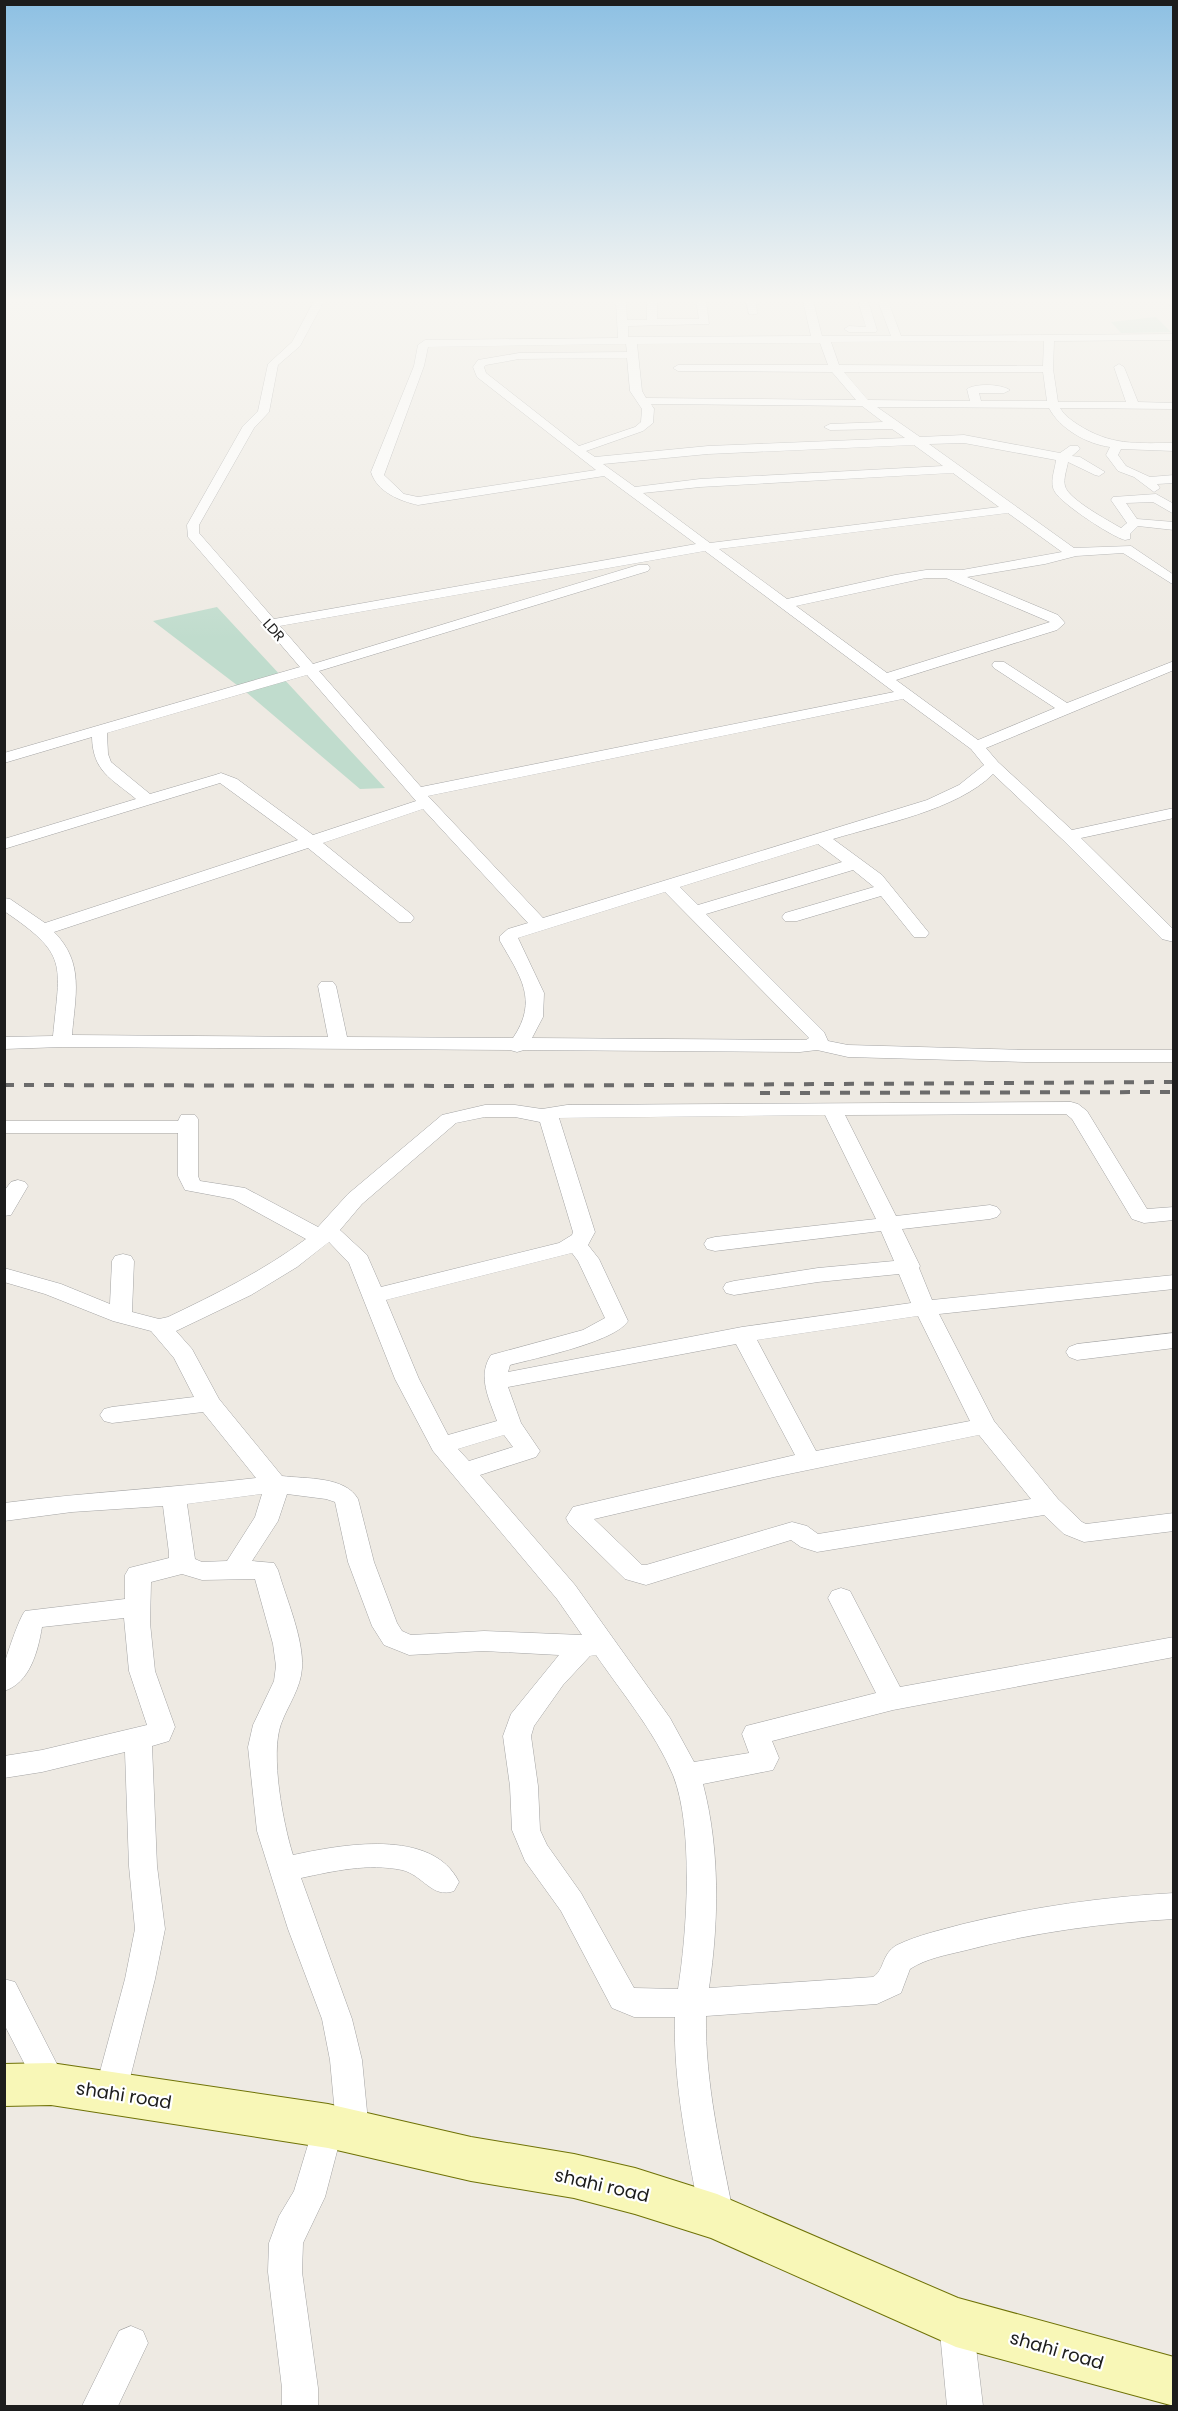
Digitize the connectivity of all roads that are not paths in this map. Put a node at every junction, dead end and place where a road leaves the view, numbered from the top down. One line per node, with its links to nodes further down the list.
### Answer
1 (261, 414): 35 (street, LDR)
2 (400, 414): 20 (street)
3 (530, 414): 11 (street)
4 (635, 414): 11 (street)
5 (647, 414): 15 (street)
6 (879, 414): 8 (street)
7 (1058, 414): 10 (street)
8 (895, 425): 9 (street); 12 (street)
9 (830, 427)
10 (1093, 439): 13 (street); 16 (street)
11 (565, 441): 15 (street)
12 (916, 441): 16 (street); 17 (street); 18 (street)
13 (1117, 446): 14 (street); 19 (street)
14 (1173, 447)
15 (578, 450): 17 (street)
16 (1064, 458): 21 (street); 29 (street)
17 (593, 461): 20 (street)
18 (955, 470): 23 (street); 25 (street)
19 (1123, 470): 21 (street); 22 (street)
20 (607, 472): 23 (street)
21 (1099, 472): 24 (street)
22 (1173, 479)
23 (632, 491): 30 (street)
24 (1112, 493): 26 (street); 27 (street)
25 (1010, 510): 30 (street); 31 (street)
26 (1173, 510)
27 (1134, 523): 28 (street); 29 (street)
28 (1173, 526)
29 (1125, 543): 31 (street); 33 (street)
30 (709, 547): 34 (street); 35 (street); 38 (street)
31 (1075, 552): 32 (street)
32 (950, 575): 34 (street); 40 (street)
33 (1173, 581)
34 (785, 604): 40 (street)
35 (269, 624): 38 (street, LDR)
36 (999, 665): 43 (street)
37 (1173, 666): 39 (street)
38 (310, 669): 44 (street); 48 (street, LDR)
39 (1155, 673): 41 (street); 43 (street)
40 (886, 678): 42 (street)
41 (1173, 686)
42 (907, 694): 45 (street); 48 (street)
43 (1066, 709): 45 (street)
44 (99, 732): 46 (street); 49 (street)
45 (976, 746): 47 (street)
46 (4, 758)
47 (992, 765): 51 (street); 52 (street)
48 (422, 798): 53 (street); 62 (street, LDR)
49 (147, 800): 53 (street); 54 (street)
50 (1173, 813): 51 (street)
51 (1068, 836): 65 (street)
52 (821, 838): 55 (street); 56 (street)
53 (309, 840): 61 (street); 63 (street)
54 (4, 844)
55 (858, 863): 57 (street); 59 (street)
56 (668, 885): 59 (street); 62 (street)
57 (886, 889): 60 (street); 64 (street)
58 (4, 903): 63 (street)
59 (694, 912): 70 (street)
60 (791, 917)
61 (405, 918)
62 (540, 925): 71 (street)
63 (42, 930): 67 (street)
64 (920, 933)
65 (1172, 938)
66 (327, 986): 69 (street)
67 (62, 1041): 68 (street); 69 (street)
68 (4, 1043)
69 (339, 1044): 71 (street)
70 (816, 1044): 71 (street); 72 (street)
71 (517, 1046)
72 (1173, 1056)
73 (832, 1110): 74 (street); 79 (street); 80 (street)
74 (543, 1114): 81 (street); 82 (street)
75 (4, 1127): 81 (street)
76 (18, 1186): 77 (street)
77 (4, 1210)
78 (990, 1212): 80 (street)
79 (1173, 1213)
80 (889, 1224): 83 (street); 85 (street)
81 (324, 1234): 89 (street); 92 (street)
82 (576, 1244): 89 (street); 96 (street)
83 (715, 1244)
84 (123, 1261): 91 (street)
85 (909, 1266): 88 (street); 90 (street)
86 (4, 1275): 91 (street)
87 (1173, 1282): 90 (street)
88 (734, 1288)
89 (373, 1296): 101 (street)
90 (926, 1308): 93 (street); 100 (street)
91 (121, 1316): 92 (street)
92 (159, 1326): 97 (street)
93 (742, 1334): 96 (street); 102 (street)
94 (1173, 1340): 95 (street)
95 (1077, 1352)
96 (495, 1382): 99 (street)
97 (209, 1403): 98 (street); 104 (street)
98 (112, 1415)
99 (510, 1425): 101 (street); 103 (street)
100 (985, 1426): 102 (street); 106 (street)
101 (441, 1445): 103 (street)
102 (809, 1460): 106 (street)
103 (463, 1472): 113 (street)
104 (275, 1484): 105 (street); 110 (street); 113 (street)
105 (174, 1497): 107 (street); 109 (street)
106 (1049, 1505): 108 (street)
107 (4, 1512)
108 (1173, 1522)
109 (182, 1565): 110 (street); 112 (street)
110 (237, 1570): 120 (street)
111 (841, 1598): 116 (street)
112 (139, 1607): 115 (street); 117 (street)
113 (594, 1646): 119 (street); 124 (street)
114 (1173, 1647): 116 (street)
115 (5, 1676)
116 (893, 1699): 119 (street)
117 (138, 1739): 118 (street); 127 (street)
118 (4, 1767)
119 (687, 1775): 124 (street)
120 (284, 1869): 121 (street); 128 (street)
121 (444, 1882)
122 (1173, 1906): 124 (street)
123 (4, 1992): 125 (street)
124 (691, 2003): 129 (street)
125 (51, 2084): 126 (street, shahi road); 127 (street, shahi road)
126 (4, 2085)
127 (110, 2094): 128 (street, shahi road)
128 (341, 2129): 129 (street, shahi road); 134 (street)
129 (717, 2217): 130 (street, shahi road)
130 (956, 2322): 132 (street, shahi road); 135 (street)
131 (131, 2343): 133 (street)
132 (1173, 2382)
133 (100, 2406)
134 (300, 2406)
135 (965, 2406)

